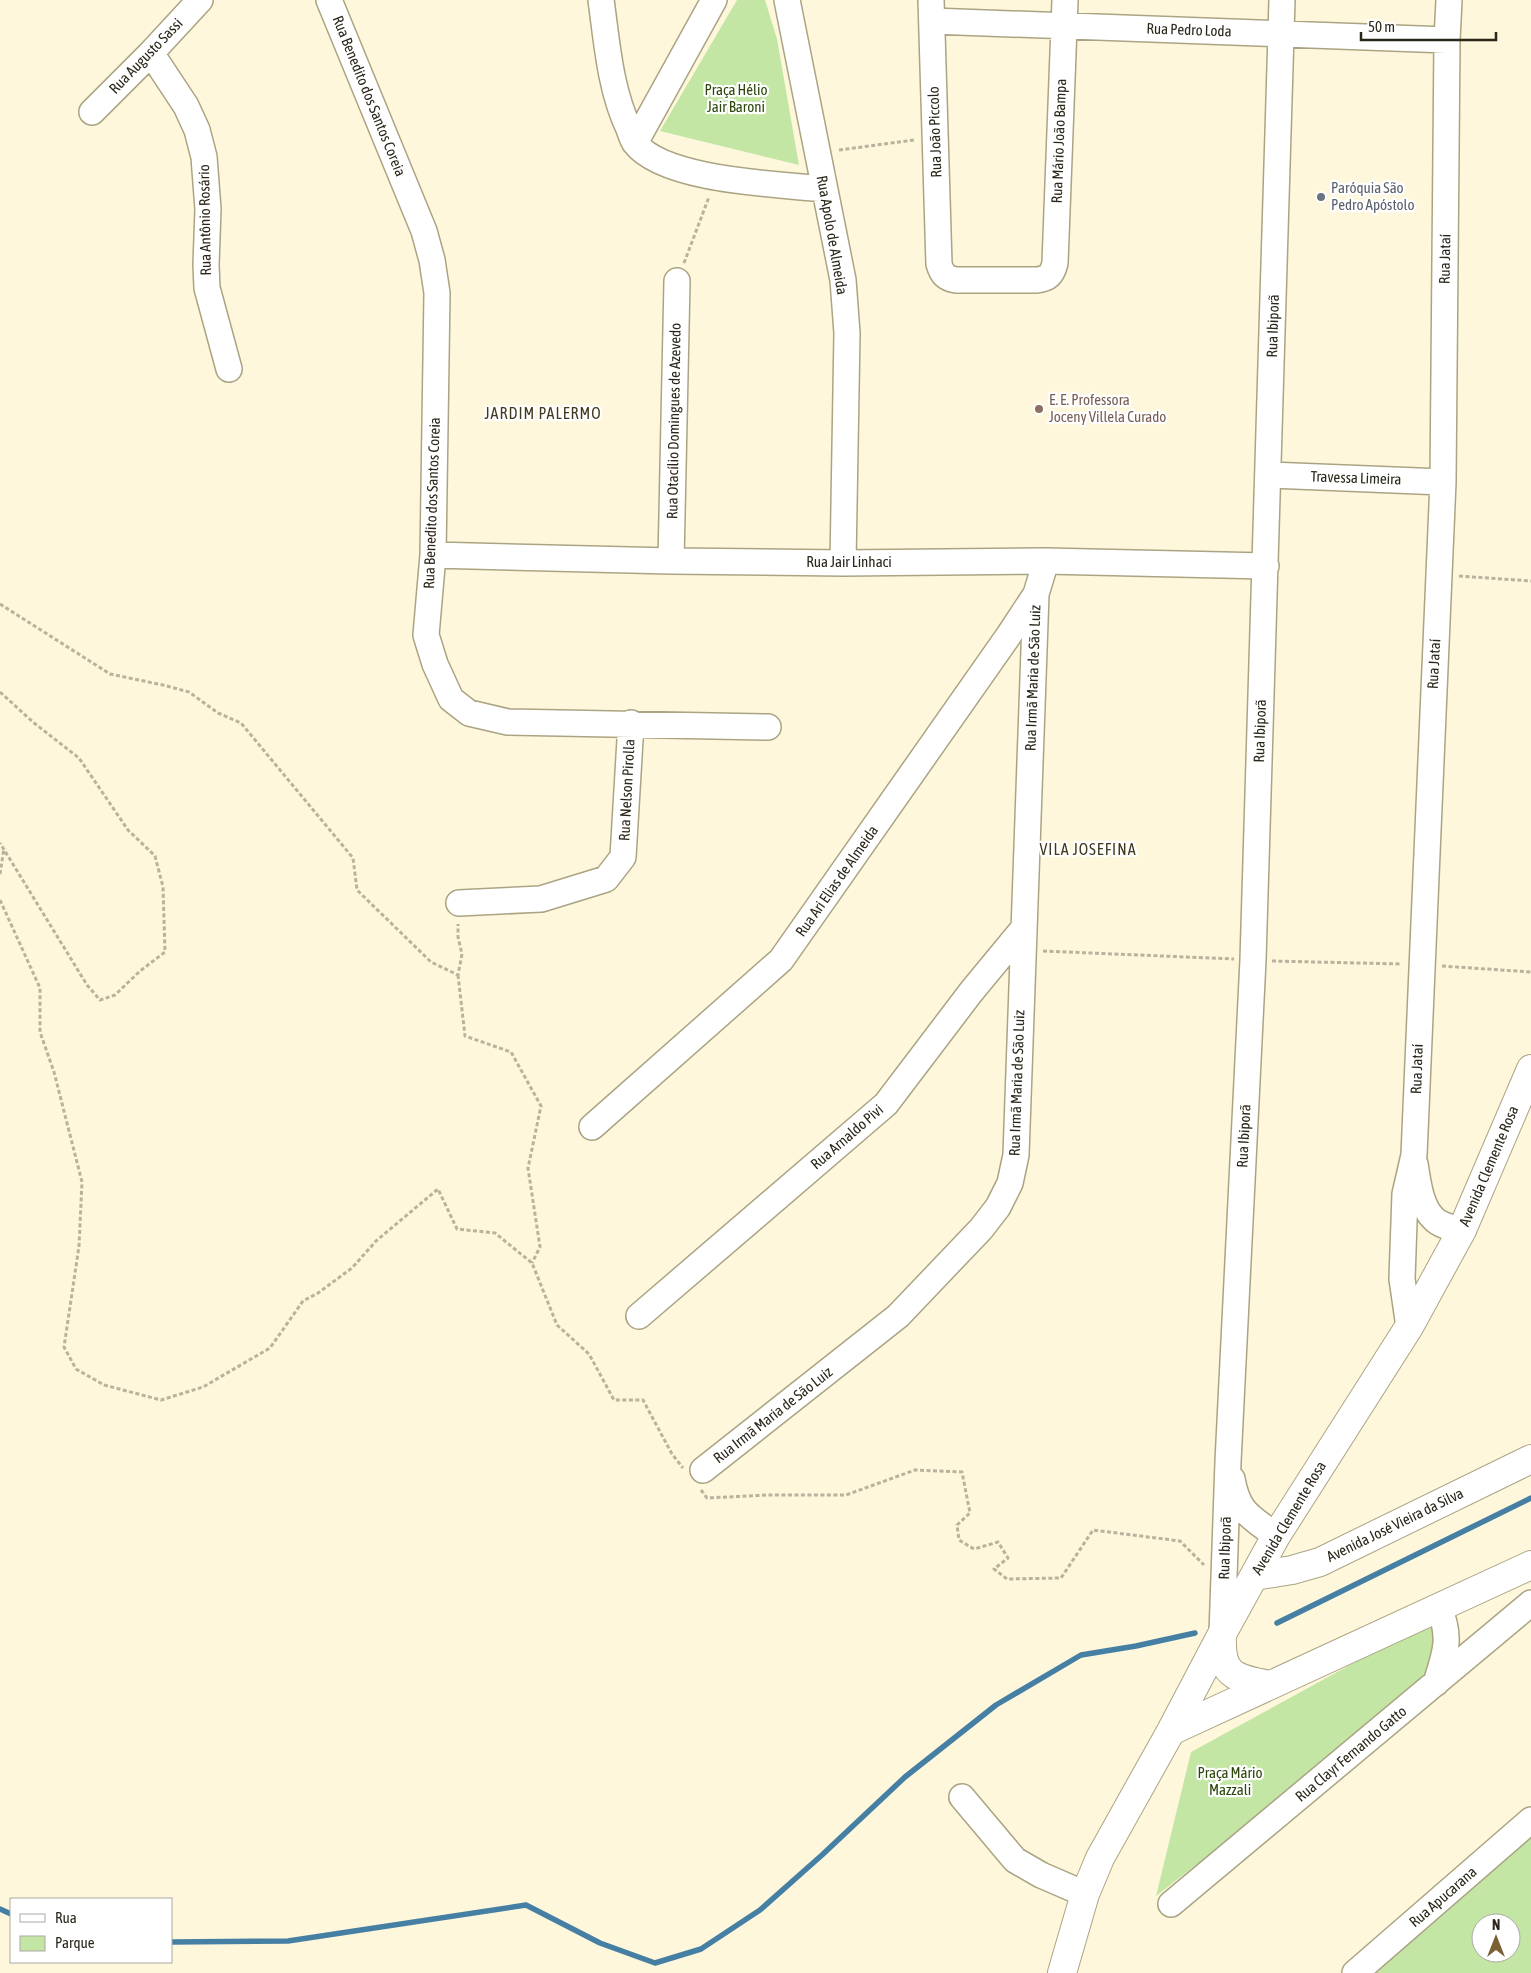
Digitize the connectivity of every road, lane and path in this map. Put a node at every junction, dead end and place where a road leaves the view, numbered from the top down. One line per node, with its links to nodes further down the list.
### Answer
1 (200, 0): 13 (street, Rua Augusto Sassi)
2 (329, 0): 25 (street, Rua Benedito dos Santos Coreia)
3 (601, 0): 16 (street)
4 (714, 0): 16 (street)
5 (787, 0): 17 (street, Rua Apolo de Almeida)
6 (1065, 0): 10 (street, Rua Mário João Bampa)
7 (1282, 0): 11 (street, Rua Ibiporã)
8 (1449, 0): 12 (street, Rua Jataí)
9 (931, 11): 10 (street, Rua Pedro Loda); 15 (street, Rua João Piccolo)
10 (1064, 26): 11 (street, Rua Pedro Loda); 20 (street, Rua Mário João Bampa)
11 (1280, 34): 12 (street, Rua Pedro Loda); 23 (street, Rua Ibiporã)
12 (1447, 40): 24 (street, Rua Jataí)
13 (151, 53): 14 (street, Rua Augusto Sassi); 22 (street, Rua Antônio Rosário)
14 (92, 112)
15 (935, 138): 17 (path); 20 (street, Rua João Piccolo)
16 (635, 144): 18 (street)
17 (817, 153): 19 (street, Rua Apolo de Almeida)
18 (716, 177): 19 (street); 21 (path)
19 (824, 189): 28 (street, Rua Apolo de Almeida)
20 (939, 264)
21 (677, 282): 26 (street, Rua Otacílio Domingues de Azevedo)
22 (229, 369)
23 (1269, 475): 24 (street, Travessa Limeira); 29 (street, Rua Ibiporã)
24 (1442, 482): 30 (street, Rua Jataí)
25 (433, 554): 26 (street, Rua Jair Linhaci); 35 (street, Rua Benedito dos Santos Coreia)
26 (672, 561): 28 (street, Rua Jair Linhaci)
27 (1046, 561): 28 (street, Rua Jair Linhaci); 29 (street, Rua Jair Linhaci); 32 (street, Rua Irmã Maria de São Luiz)
28 (843, 563)
29 (1266, 566): 43 (street, Rua Ibiporã)
30 (1438, 574): 31 (path); 44 (street, Rua Jataí)
31 (1531, 581)
32 (1036, 594): 42 (street, Rua Irmã Maria de São Luiz); 48 (street, Rua Ari Elias de Almeida)
33 (0, 604): 46 (path)
34 (0, 692): 38 (path)
35 (631, 723): 36 (street, Rua Benedito dos Santos Coreia); 41 (street, Rua Nelson Pirolla)
36 (768, 727)
37 (0, 843): 38 (path)
38 (4, 848): 39 (path)
39 (0, 874)
40 (0, 900): 51 (path)
41 (459, 903): 46 (path)
42 (1022, 940): 43 (path); 52 (street, Rua Arnaldo Pivi); 56 (street, Rua Irmã Maria de São Luiz)
43 (1253, 960): 44 (path); 55 (street, Rua Ibiporã)
44 (1420, 965): 45 (path); 49 (street, Rua Jataí)
45 (1531, 972)
46 (458, 975): 51 (path)
47 (1531, 1069): 50 (main road, Avenida Clemente Rosa)
48 (592, 1127)
49 (1414, 1155): 50 (street); 53 (street, Rua Jataí)
50 (1462, 1230): 53 (main road, Avenida Clemente Rosa)
51 (532, 1263): 56 (path)
52 (640, 1316)
53 (1408, 1327): 57 (main road, Avenida Clemente Rosa)
54 (1531, 1459): 59 (main road, Avenida José Vieira da Silva)
55 (1228, 1462): 57 (street, Rua Ibiporã); 60 (street, Rua Ibiporã)
56 (694, 1474): 60 (path)
57 (1276, 1536): 59 (main road, Avenida Clemente Rosa)
58 (1531, 1565): 62 (main road)
59 (1254, 1576): 63 (main road, Avenida Clemente Rosa)
60 (1223, 1585): 63 (street, Rua Ibiporã)
61 (1531, 1603): 64 (street, Rua Clayr Fernando Gatto)
62 (1440, 1608): 64 (street); 65 (main road)
63 (1222, 1634): 65 (main road); 66 (main road, Avenida Clemente Rosa)
64 (1436, 1683): 70 (street, Rua Clayr Fernando Gatto)
65 (1270, 1685): 66 (main road)
66 (1171, 1731): 69 (main road, Avenida Clemente Rosa)
67 (962, 1797): 69 (street)
68 (1531, 1820): 72 (street, Rua Apucarana)
69 (1085, 1894): 71 (main road, Avenida Clemente Rosa)
70 (1171, 1904)
71 (1062, 1973)
72 (1355, 1973)

